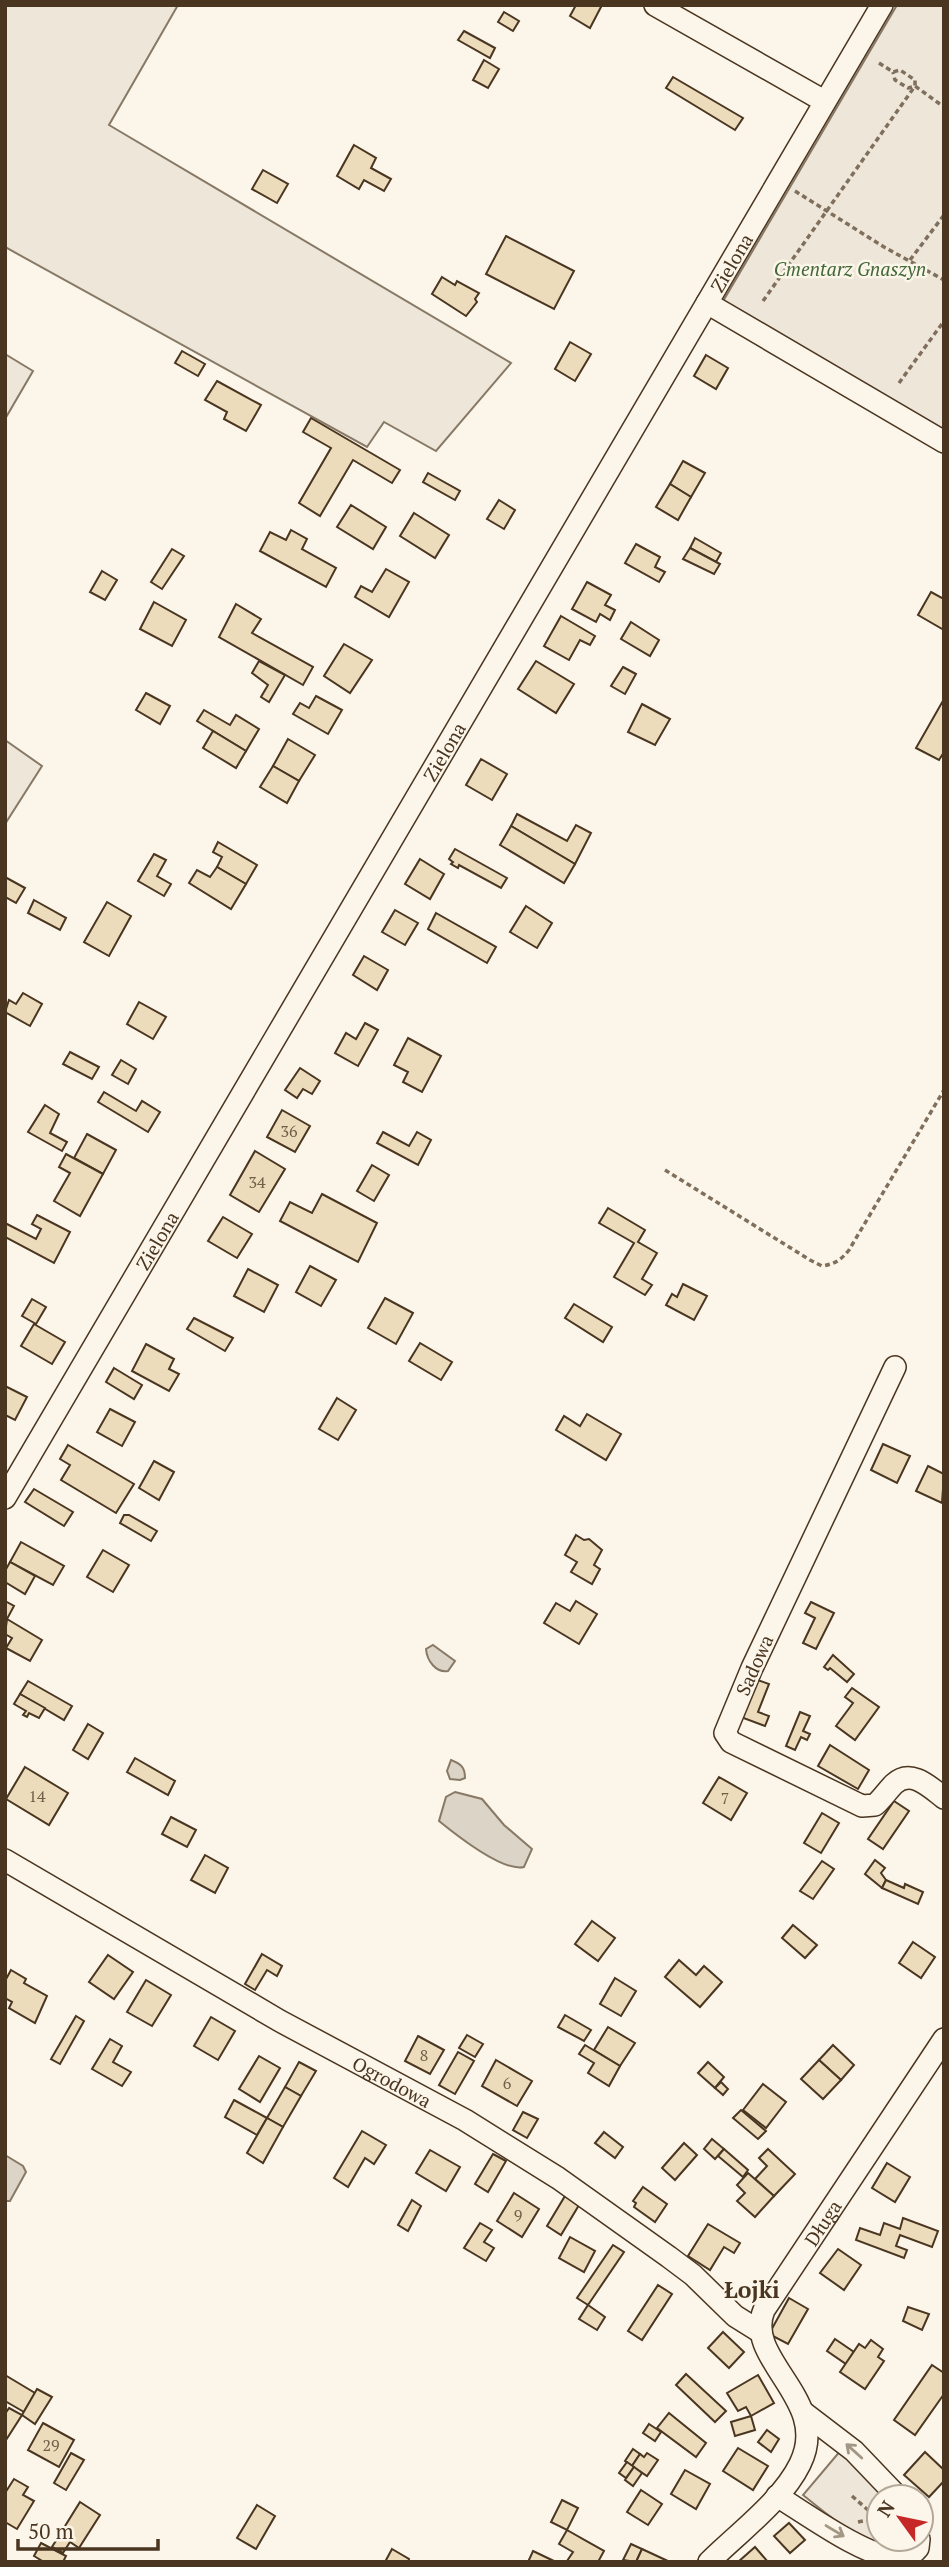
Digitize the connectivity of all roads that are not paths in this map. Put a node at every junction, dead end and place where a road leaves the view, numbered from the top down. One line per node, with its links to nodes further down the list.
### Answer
1 (655, 5): 3 (street)
2 (882, 5): 3 (street, Zielona)
3 (824, 101): 4 (street, Zielona)
4 (707, 303): 5 (street); 7 (street, Zielona)
5 (944, 442)
6 (895, 1367): 8 (street, Sadowa)
7 (5, 1498)
8 (944, 1798)
9 (5, 1860): 11 (street, Ogrodowa)
10 (944, 2039): 11 (street, Długa)
11 (759, 2331): 12 (street)
12 (803, 2412): 13 (street, one-way to 12); 14 (street)
13 (884, 2483)
14 (777, 2496): 15 (street, one-way to 15); 18 (street)
15 (865, 2547)
16 (878, 2553): 17 (street, one-way to 17)
17 (915, 2553)
18 (709, 2562)

